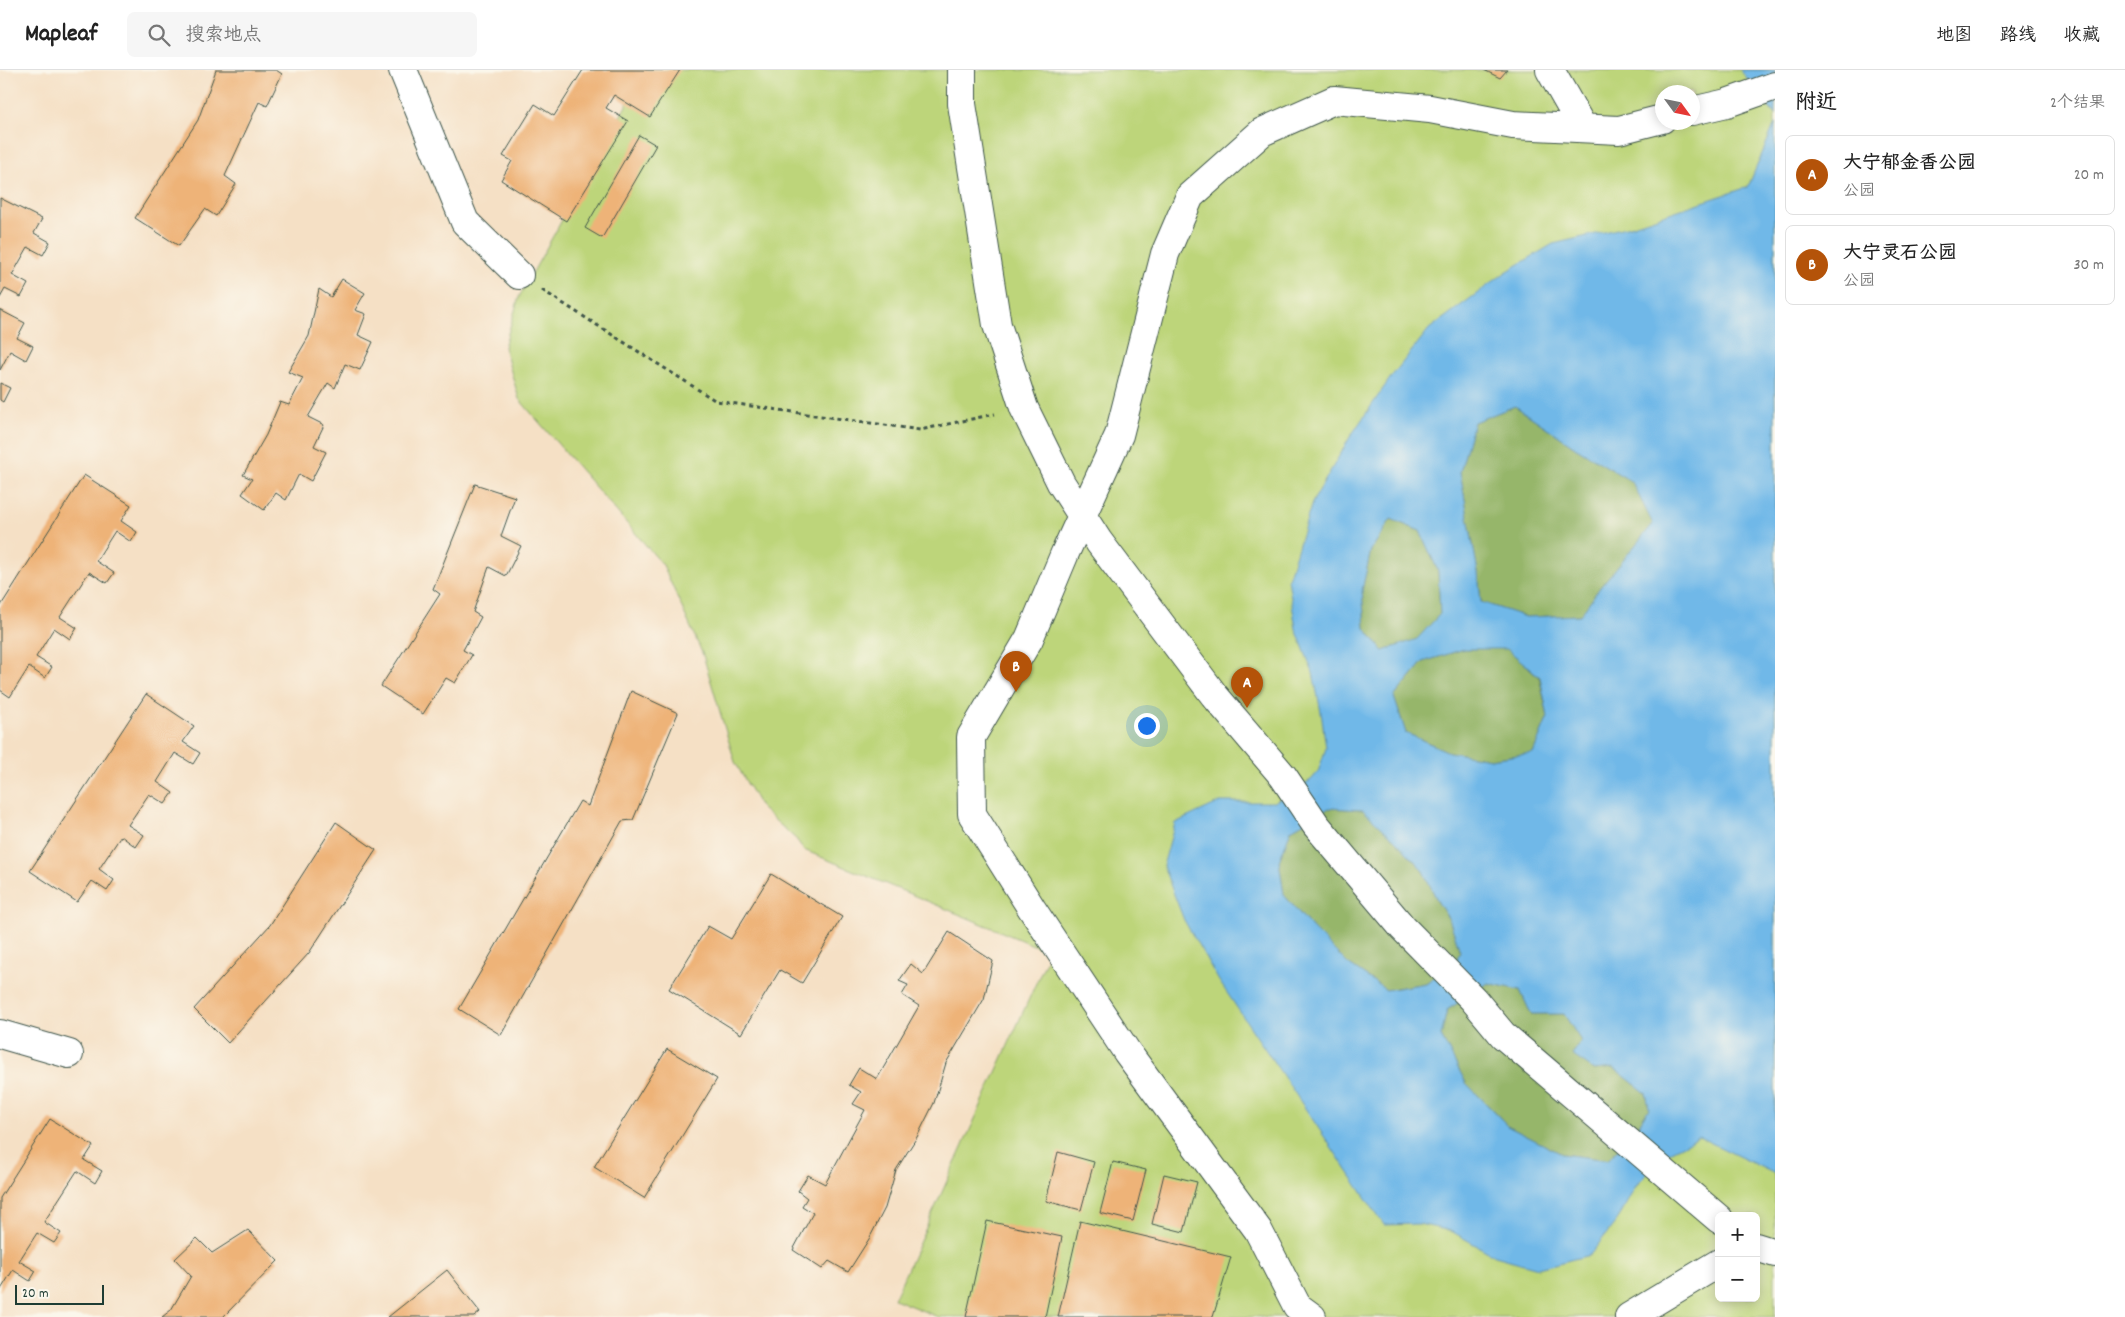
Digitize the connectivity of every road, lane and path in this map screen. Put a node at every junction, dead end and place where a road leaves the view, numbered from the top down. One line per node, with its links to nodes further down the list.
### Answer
1 (403, 70): 8 (street)
2 (962, 70): 9 (street)
3 (1550, 70): 7 (street)
4 (1775, 86): 5 (street)
5 (1700, 109)
6 (1655, 121): 7 (street)
7 (1583, 128): 10 (street)
8 (519, 275): 9 (path)
9 (1024, 408): 10 (street)
10 (1082, 516): 13 (street); 17 (street)
11 (0, 1034): 12 (street)
12 (69, 1054)
13 (1715, 1216)
14 (1760, 1248): 15 (street)
15 (1775, 1254)
16 (1715, 1265): 18 (street)
17 (1312, 1317)
18 (1629, 1317)

